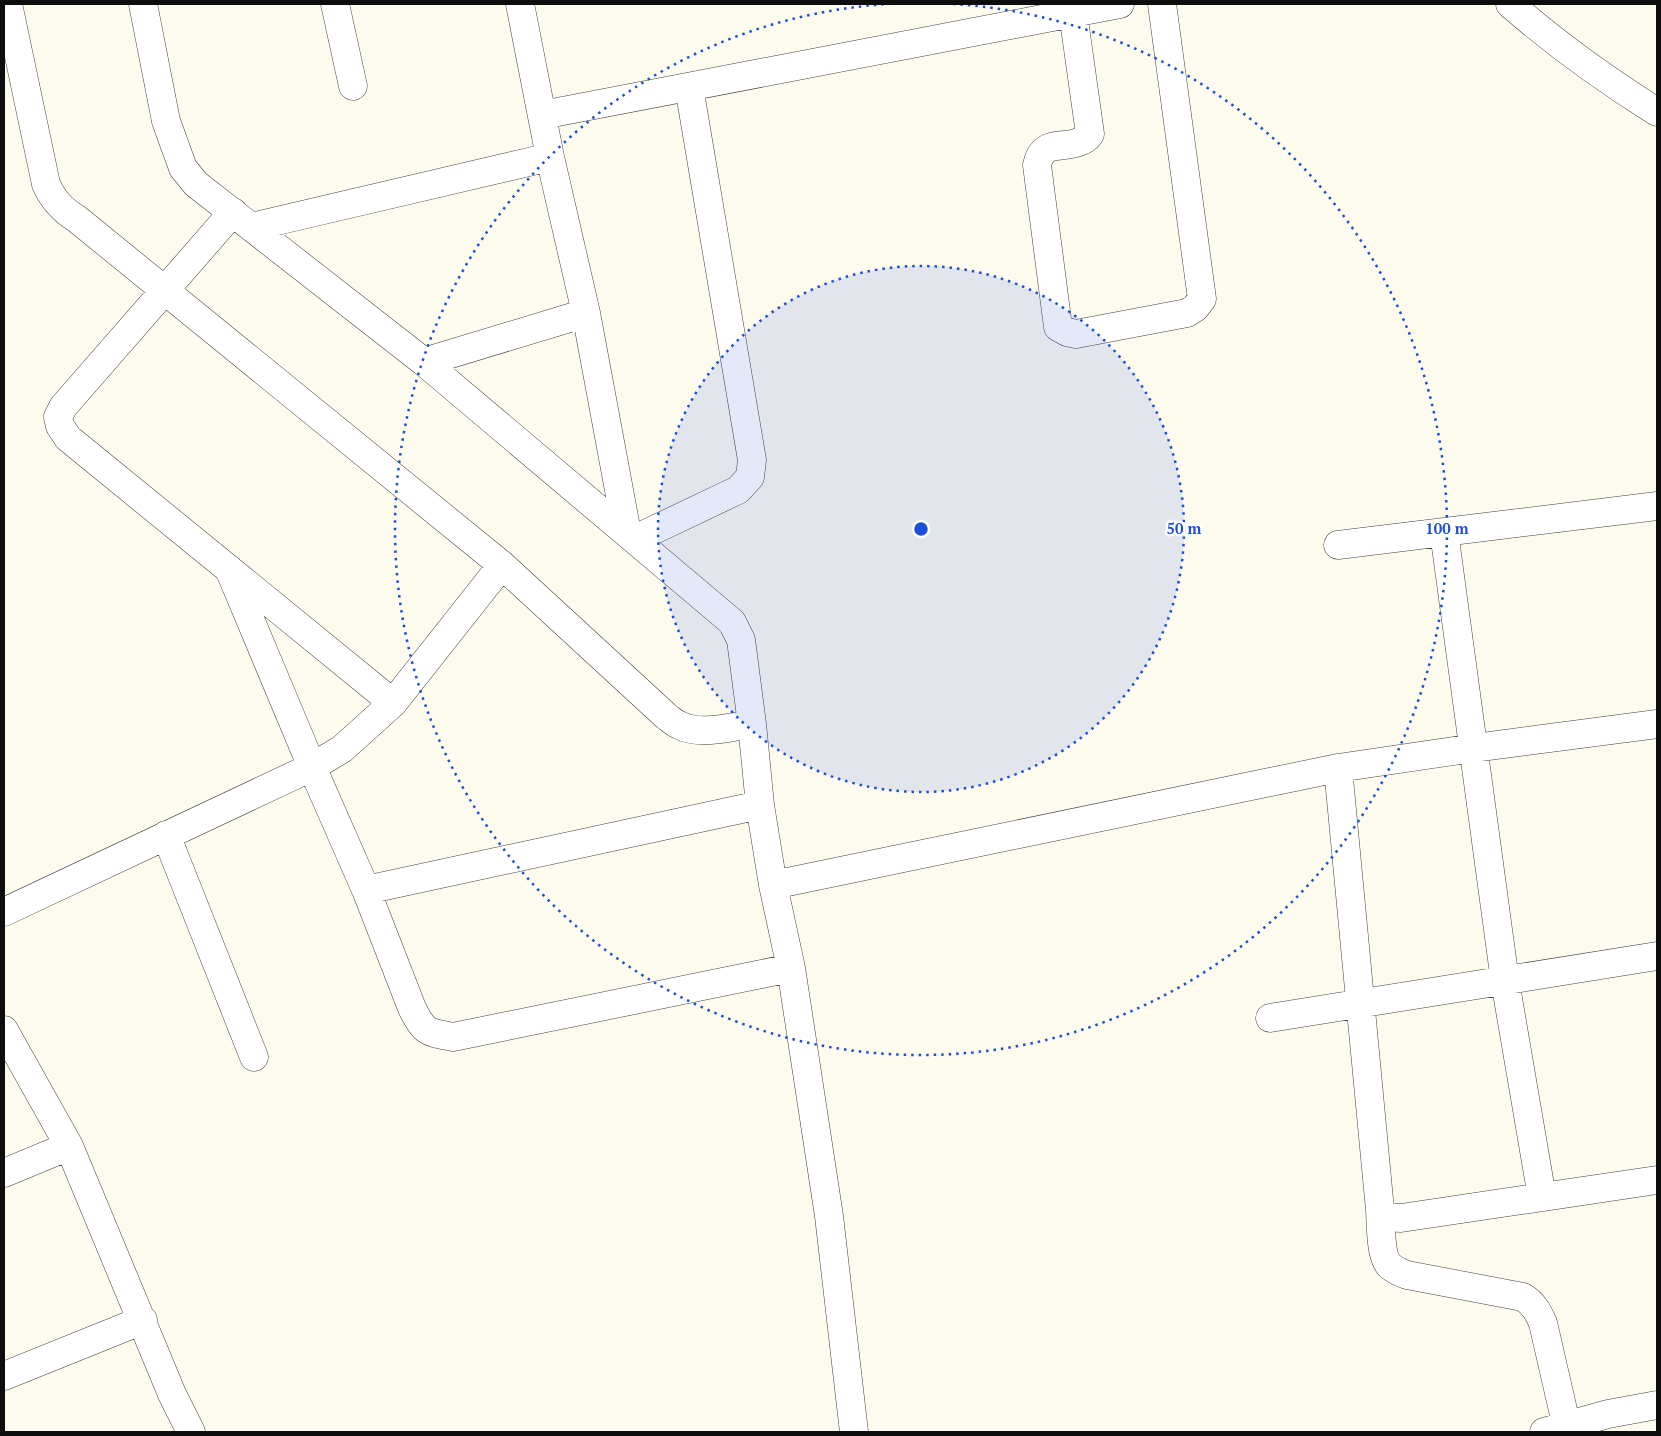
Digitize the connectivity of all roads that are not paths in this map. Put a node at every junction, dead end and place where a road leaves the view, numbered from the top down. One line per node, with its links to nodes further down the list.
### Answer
1 (8, 4): 15 (street)
2 (143, 4): 14 (street)
3 (335, 4): 9 (street)
4 (520, 4): 12 (street)
5 (1120, 4): 8 (street)
6 (1162, 4): 8 (street)
7 (1510, 4): 11 (street)
8 (1073, 13): 10 (street)
9 (353, 86)
10 (689, 87): 12 (street); 20 (street)
11 (1657, 112)
12 (542, 115): 13 (street)
13 (550, 157): 14 (street); 16 (street)
14 (242, 220): 15 (street); 17 (street)
15 (165, 291): 22 (street); 23 (street)
16 (586, 313): 17 (street); 20 (street)
17 (424, 362): 20 (street)
18 (1657, 506): 19 (street)
19 (1444, 532): 21 (street); 27 (street)
20 (631, 536): 25 (street)
21 (1338, 545)
22 (502, 565): 24 (street); 25 (street)
23 (229, 569): 24 (street); 28 (street)
24 (393, 703): 28 (street)
25 (752, 724): 30 (street)
26 (1657, 724): 27 (street)
27 (1474, 748): 29 (street); 37 (street)
28 (312, 766): 31 (street); 33 (street)
29 (1338, 768): 32 (street); 38 (street)
30 (760, 805): 32 (street); 33 (street)
31 (166, 835): 34 (street); 41 (street)
32 (773, 885): 36 (street)
33 (366, 890): 36 (street)
34 (4, 912)
35 (1657, 956): 37 (street)
36 (791, 968): 52 (street)
37 (1505, 980): 38 (street); 45 (street)
38 (1361, 1004): 39 (street); 46 (street)
39 (1270, 1018)
40 (4, 1030): 42 (street)
41 (254, 1057)
42 (70, 1146): 43 (street); 47 (street)
43 (4, 1173)
44 (1657, 1180): 45 (street)
45 (1542, 1197): 46 (street)
46 (1380, 1210): 50 (street)
47 (143, 1320): 48 (street); 51 (street)
48 (4, 1376)
49 (1657, 1405): 50 (street)
50 (1560, 1430)
51 (191, 1432)
52 (854, 1432)

